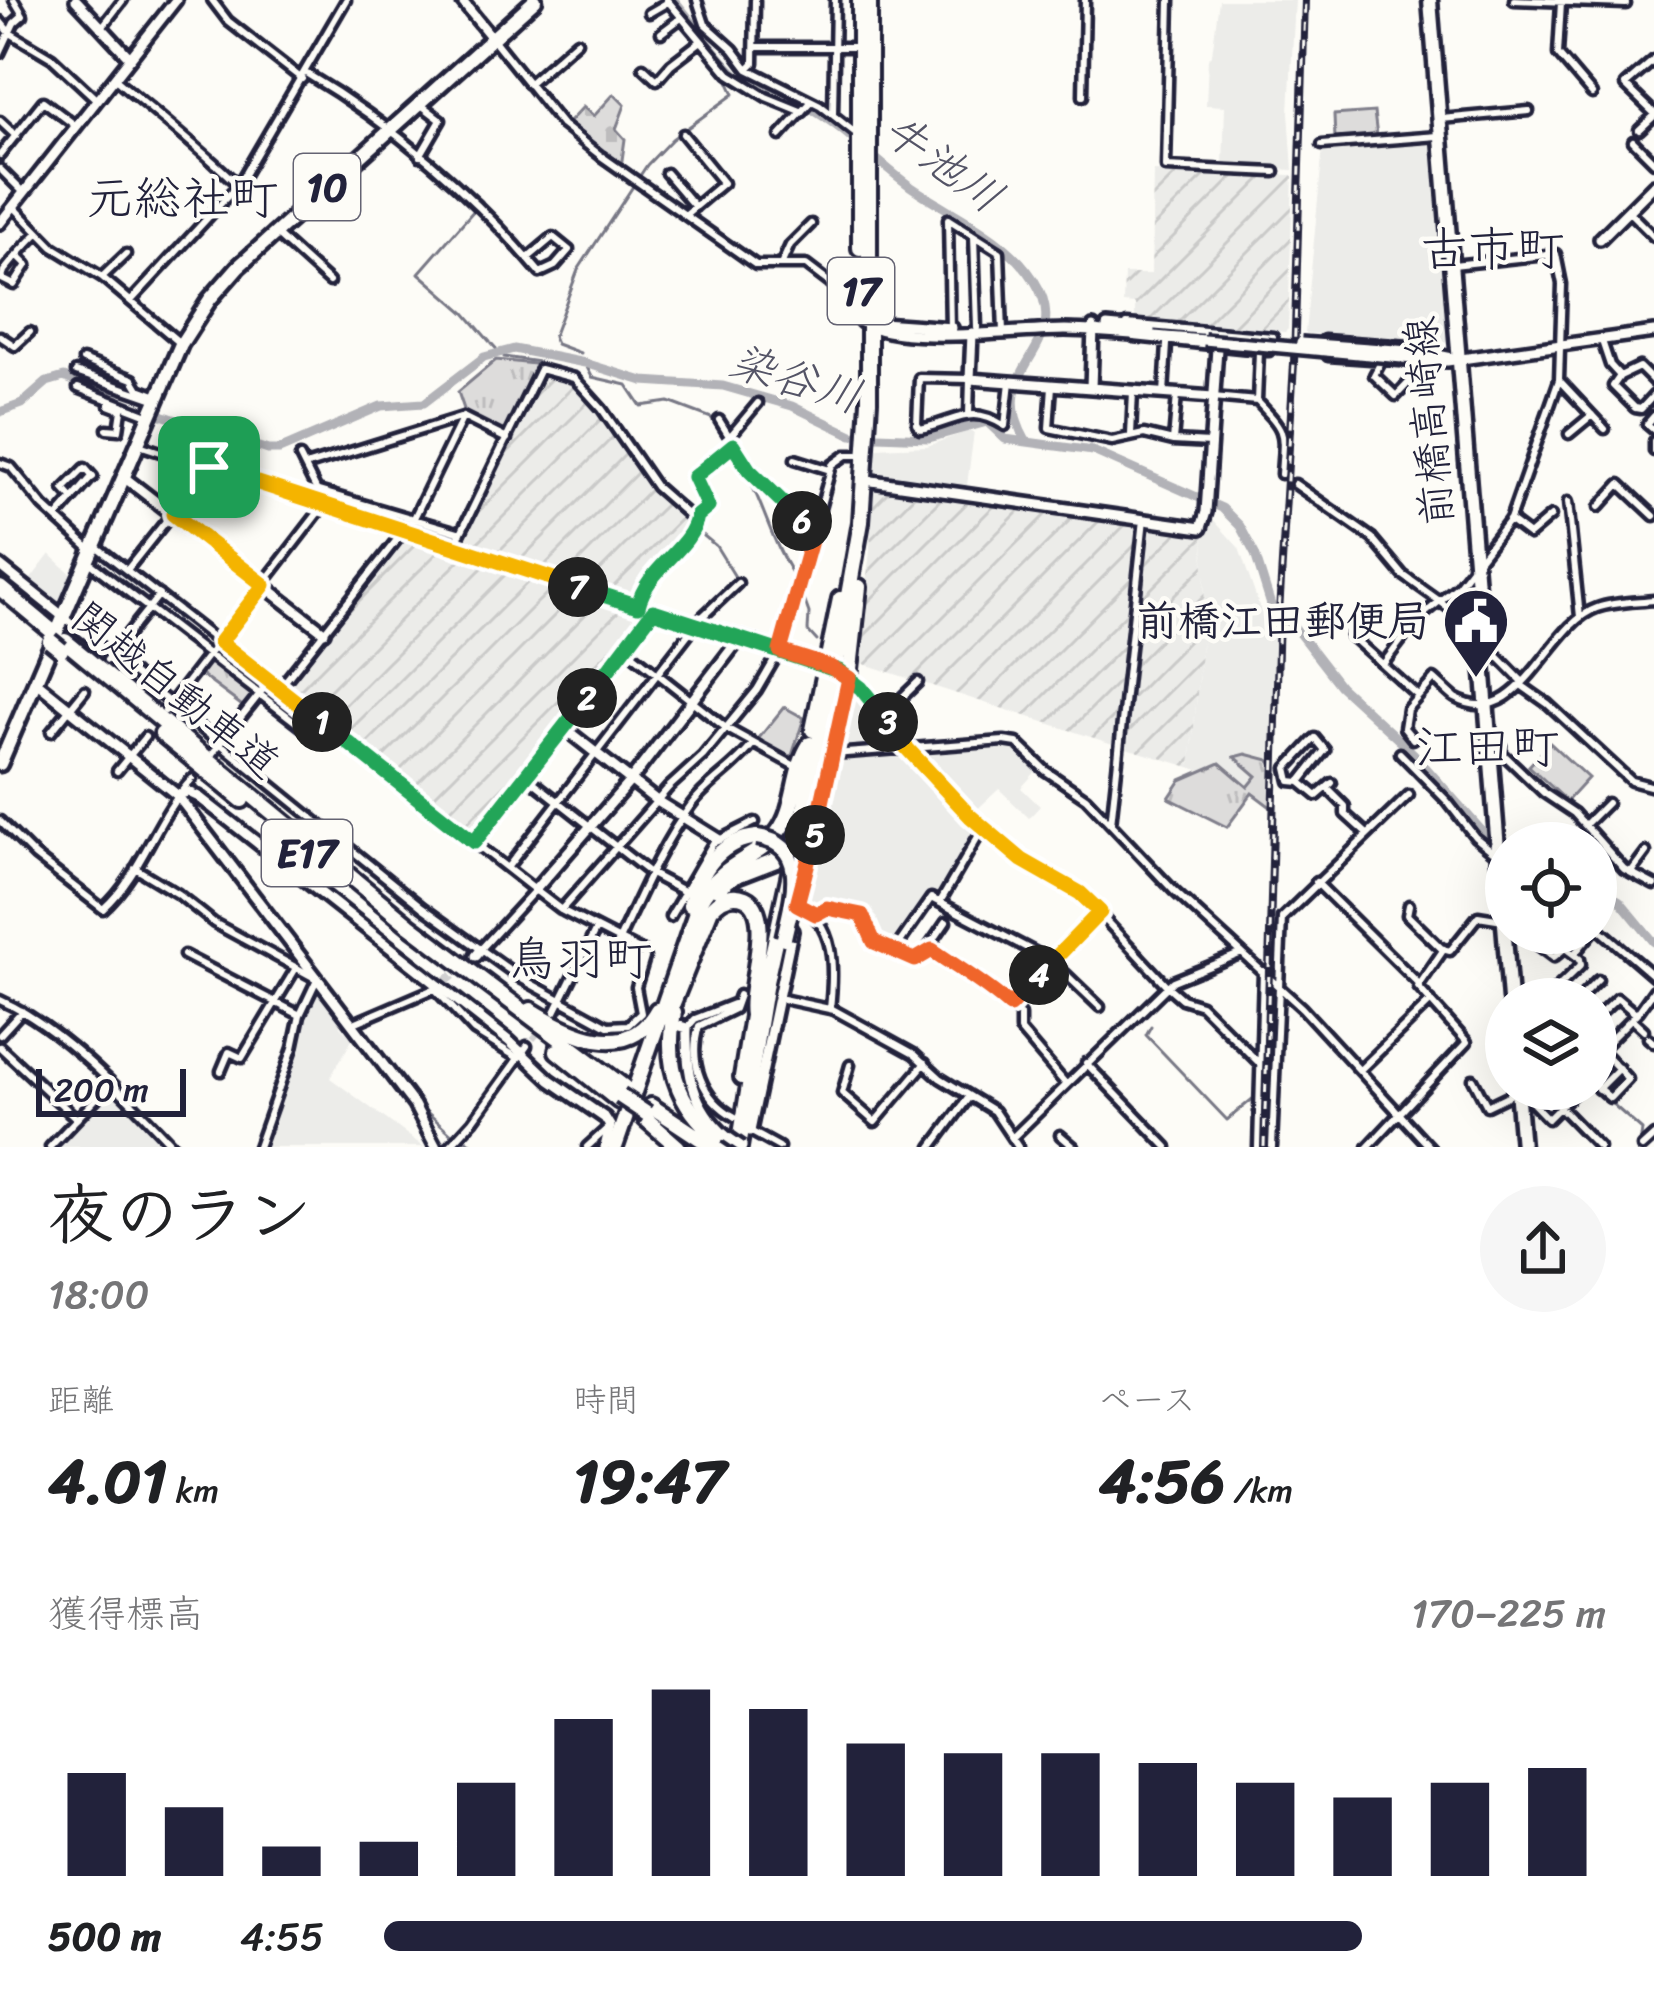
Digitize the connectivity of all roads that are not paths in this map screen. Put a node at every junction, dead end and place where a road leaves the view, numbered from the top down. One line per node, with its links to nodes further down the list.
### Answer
1 (14, 0): 25 (street)
2 (76, 0): 24 (street)
3 (123, 0): 24 (street)
4 (176, 0): 34 (street)
5 (212, 0): 38 (street)
6 (346, 0): 38 (street)
7 (535, 0): 27 (main road, 10)
8 (697, 0): 37 (street)
9 (755, 0): 30 (street)
10 (835, 0): 32 (street)
11 (860, 0): 31 (highway, 17)
12 (869, 0): 61 (highway, 17)
13 (1085, 0): 42 (street)
14 (1170, 0): 66 (street)
15 (1430, 0): 50 (main road, 前橋高崎線)
16 (1514, 0): 18 (street)
17 (667, 1): 21 (street); 22 (street)
18 (1561, 1): 20 (street); 41 (street)
19 (466, 2): 27 (street)
20 (1626, 4)
21 (649, 13)
22 (681, 18): 26 (street); 29 (street)
23 (0, 21): 25 (street)
24 (102, 27): 34 (street)
25 (10, 32): 33 (street); 43 (street)
26 (661, 33)
27 (494, 39): 40 (street); 45 (main road, 10)
28 (577, 40): 40 (street)
29 (701, 41): 36 (street); 47 (street)
30 (754, 47): 32 (street); 37 (street)
31 (859, 47): 32 (street); 61 (highway, 17)
32 (835, 48): 49 (street)
33 (0, 53)
34 (130, 58): 39 (street)
35 (1654, 60): 48 (street)
36 (643, 68)
37 (748, 69): 44 (street)
38 (303, 76): 54 (street); 69 (street)
39 (114, 78): 43 (street); 69 (street)
40 (528, 84): 74 (street)
41 (1592, 94)
42 (1083, 96)
43 (97, 100): 52 (street)
44 (812, 102): 47 (street); 49 (street)
45 (420, 104): 54 (main road, 10); 63 (street)
46 (1528, 111): 50 (street)
47 (804, 112): 57 (street)
48 (1654, 114): 53 (street)
49 (833, 115): 61 (street)
50 (1437, 120): 58 (main road, 前橋高崎線)
51 (0, 121): 56 (street)
52 (76, 127): 56 (street); 70 (street)
53 (1639, 130)
54 (388, 131): 63 (street); 78 (main road, 10)
55 (683, 134): 72 (street)
56 (16, 136): 62 (street)
57 (780, 136)
58 (1438, 136): 60 (street); 86 (main road, 前橋高崎線)
59 (1633, 141): 64 (street)
60 (1322, 145)
61 (864, 148): 90 (highway, 17)
62 (0, 155)
63 (420, 156): 84 (street)
64 (1654, 162)
65 (0, 169): 70 (street)
66 (1275, 172)
67 (666, 173): 72 (street)
68 (1654, 184): 73 (street)
69 (238, 185): 89 (street)
70 (25, 194): 71 (street)
71 (14, 207): 75 (street); 77 (street)
72 (695, 207): 74 (street)
73 (1628, 211): 80 (street); 81 (street)
74 (685, 215): 85 (street)
75 (0, 223)
76 (811, 224): 85 (street)
77 (38, 233): 83 (street); 87 (street)
78 (275, 233): 88 (street); 102 (main road, 10)
79 (974, 236): 93 (street); 94 (street); 95 (street)
80 (1654, 237)
81 (1600, 239)
82 (126, 254): 87 (street)
83 (16, 255): 83 (street)
84 (528, 259): 84 (street)
85 (781, 265): 90 (street)
86 (1450, 266): 104 (street); 108 (main road, 前橋高崎線)
87 (102, 277): 89 (street)
88 (328, 282)
89 (131, 302): 102 (street)
90 (867, 324): 95 (street); 142 (highway, 17)
91 (1119, 327): 92 (street); 100 (street); 106 (street)
92 (1093, 328): 94 (street); 99 (street); 119 (street)
93 (973, 330): 94 (street); 95 (street); 113 (street)
94 (1002, 330)
95 (950, 331)
96 (30, 332): 98 (street)
97 (1654, 332): 101 (street)
98 (0, 335)
99 (1132, 335): 100 (street); 103 (street)
100 (1205, 338): 107 (street, bridge)
101 (1602, 341): 104 (street); 112 (street)
102 (181, 344): 128 (main road, 10)
103 (1167, 344): 105 (street); 121 (street)
104 (1562, 346): 108 (street); 114 (street)
105 (1217, 348): 106 (street); 124 (street)
106 (1259, 351): 125 (street)
107 (1424, 358): 108 (street); 110 (street); 110 (street); 110 (street)
108 (1457, 359): 178 (main road, 前橋高崎線)
109 (83, 361): 128 (street)
110 (1381, 361)
111 (76, 372): 128 (street)
112 (1620, 376): 115 (street); 122 (street)
113 (970, 379): 116 (street); 129 (street); 129 (street)
114 (1559, 380): 130 (street); 169 (street)
115 (1654, 382)
116 (1016, 383): 117 (street); 129 (street)
117 (1052, 386): 119 (street); 140 (street)
118 (78, 388): 128 (street)
119 (1091, 388): 120 (street)
120 (1133, 391): 121 (street); 140 (street)
121 (1165, 394): 123 (street)
122 (1654, 394)
123 (1177, 395): 124 (street); 143 (street)
124 (1213, 398): 125 (street); 146 (street)
125 (1257, 401): 154 (street)
126 (758, 403): 148 (street)
127 (109, 405): 135 (street)
128 (153, 410): 135 (street); 147 (main road, 10)
129 (969, 414)
130 (1592, 415): 138 (street); 139 (street)
131 (1654, 416): 136 (street)
132 (463, 417): 141 (street); 158 (street); 167 (street)
133 (1640, 417): 136 (street)
134 (719, 420): 148 (street)
135 (122, 421): 137 (street)
136 (1650, 427)
137 (107, 429)
138 (1605, 429)
139 (1569, 434)
140 (1131, 436): 143 (street)
141 (507, 439): 170 (street); 174 (street)
142 (862, 440): 153 (street); 156 (highway, 17); 206 (highway, 17)
143 (1173, 441): 146 (street)
144 (1654, 441): 149 (street)
145 (217, 443): 152 (street)
146 (1210, 443): 168 (street)
147 (139, 445): 152 (street); 155 (main road, 10)
148 (733, 445): 170 (street); 172 (street)
149 (1654, 451)
150 (795, 459): 153 (street)
151 (0, 463): 166 (street)
152 (209, 467): 161 (street); 163 (street)
153 (830, 470): 172 (street)
154 (1281, 474)
155 (125, 478): 163 (street); 176 (main road, 10)
156 (865, 480): 168 (street); 171 (highway, 17)
157 (1295, 484): 186 (street)
158 (318, 490): 161 (street); 167 (street)
159 (73, 499): 159 (street); 166 (street)
160 (1568, 502): 191 (street)
161 (324, 505): 173 (street); 181 (street)
162 (1599, 507): 165 (street)
163 (173, 514): 179 (street); 181 (street)
164 (1551, 516): 169 (street)
165 (1654, 516)
166 (56, 518): 176 (street)
167 (414, 518): 173 (street); 174 (street)
168 (1144, 520): 256 (street)
169 (1509, 520): 178 (street)
170 (696, 522): 188 (street)
171 (861, 522): 206 (highway, 17); 206 (highway)
172 (814, 530): 202 (street)
173 (404, 531): 175 (street); 194 (street)
174 (460, 533): 175 (street)
175 (454, 548): 188 (street)
176 (93, 554): 179 (street); 187 (street); 190 (main road, 10)
177 (0, 566): 190 (street)
178 (1474, 566): 186 (street); 200 (main road, 前橋高崎線)
179 (127, 570): 183 (street)
180 (738, 583): 192 (street)
181 (264, 585): 194 (street); 199 (street)
182 (0, 588): 198 (highway, 関越自動車道 / E17)
183 (159, 595): 187 (street); 199 (street)
184 (0, 600): 198 (highway, 関越自動車道 / E17)
185 (1654, 600): 191 (street)
186 (1438, 601): 200 (street); 205 (street)
187 (149, 606): 203 (street); 204 (street)
188 (638, 606): 189 (street)
189 (653, 611): 192 (street); 201 (street)
190 (65, 618): 204 (street); 208 (main road, 10)
191 (1580, 619): 197 (street)
192 (697, 625): 196 (street); 207 (street)
193 (1553, 629): 197 (street)
194 (324, 632): 212 (street)
195 (1351, 636): 205 (street)
196 (740, 638): 202 (street); 216 (street)
197 (1561, 638): 211 (street)
198 (57, 641): 287 (highway, 関越自動車道 / E17); 346 (highway, 関越自動車道 / E17)
199 (220, 642): 203 (street); 209 (street)
200 (1480, 643): 211 (street); 217 (main road, 前橋高崎線)
201 (626, 649): 207 (street); 221 (street)
202 (780, 651): 206 (street); 222 (street)
203 (210, 654): 214 (street); 218 (street)
204 (109, 657): 218 (street)
205 (1384, 664): 215 (street)
206 (836, 668): 220 (street); 230 (highway, 17); 234 (street); 250 (highway); 332 (highway, 17)
207 (659, 675): 216 (street); 233 (street)
208 (37, 682): 219 (street); 237 (main road, 10)
209 (268, 682): 212 (street); 214 (street)
210 (918, 682): 220 (street)
211 (1522, 684): 217 (street); 244 (street)
212 (279, 689): 264 (street)
213 (85, 690): 219 (street)
214 (260, 693): 226 (street); 228 (street)
215 (1418, 696): 217 (street); 227 (street)
216 (692, 701): 222 (street); 242 (street)
217 (1484, 704): 224 (main road, 前橋高崎線)
218 (168, 707): 228 (street)
219 (69, 709): 223 (street); 236 (street)
220 (884, 716): 231 (street)
221 (564, 728): 233 (street); 240 (street)
222 (726, 728): 229 (street); 247 (street)
223 (51, 732)
224 (1487, 734): 253 (main road, 前橋高崎線); 254 (street)
225 (145, 737): 236 (street)
226 (316, 737)
227 (1413, 739)
228 (220, 743): 232 (street); 257 (street)
229 (753, 744): 238 (street); 251 (street)
230 (810, 744): 289 (highway); 324 (highway, 17)
231 (909, 749): 234 (street); 256 (street); 259 (street)
232 (212, 754)
233 (597, 754): 242 (street); 248 (street)
234 (833, 754): 279 (street)
235 (1400, 754): 265 (street)
236 (130, 757): 239 (street); 245 (street)
237 (0, 764)
238 (793, 765)
239 (117, 770)
240 (526, 776): 248 (street); 264 (street)
241 (192, 779): 245 (street)
242 (631, 780): 247 (street); 258 (street)
243 (1300, 782): 243 (street); 262 (street)
244 (1652, 784)
245 (177, 795): 270 (street); 303 (street); 306 (street)
246 (1409, 795): 262 (street)
247 (657, 801): 251 (street); 266 (street)
248 (559, 802): 258 (street); 271 (street)
249 (1607, 803): 255 (street)
250 (812, 817)
251 (682, 818): 263 (street); 273 (street)
252 (0, 821): 270 (street)
253 (1496, 822)
254 (1582, 822)
255 (1589, 822)
256 (1112, 824): 296 (street)
257 (322, 825): 261 (street); 295 (street)
258 (590, 827): 266 (street); 276 (street)
259 (983, 828): 278 (street); 282 (street)
260 (756, 830): 263 (street); 289 (highway); 332 (highway, bridge)
261 (314, 834)
262 (1367, 834): 274 (street)
263 (718, 838): 277 (street)
264 (474, 842): 271 (street)
265 (1485, 844)
266 (617, 848): 273 (street); 281 (street)
267 (1646, 852): 272 (street)
268 (776, 860): 289 (highway)
269 (1617, 861): 272 (street)
270 (135, 868): 300 (street)
271 (507, 868): 276 (street)
272 (1630, 872): 275 (street)
273 (651, 874): 277 (street); 290 (street)
274 (1316, 882): 304 (street); 308 (street)
275 (1654, 886)
276 (536, 890): 281 (street); 295 (street)
277 (685, 892): 284 (street)
278 (940, 902): 293 (street); 299 (street)
279 (797, 904): 283 (street); 311 (street)
280 (1409, 905): 292 (street)
281 (561, 910): 288 (street)
282 (1100, 912): 299 (street); 307 (street)
283 (816, 914): 293 (street); 320 (street)
284 (670, 917)
285 (1485, 917): 292 (street)
286 (946, 922): 294 (street)
287 (409, 925): 309 (highway); 346 (highway, 関越自動車道 / E17)
288 (596, 929): 290 (street); 316 (street)
289 (692, 936): 309 (highway); 324 (highway)
290 (618, 942): 316 (street)
291 (1617, 947): 305 (street)
292 (1444, 949): 304 (street)
293 (894, 951): 294 (street)
294 (926, 952): 318 (street)
295 (478, 953): 316 (street)
296 (1242, 953): 301 (street); 307 (street)
297 (1574, 955): 302 (street)
298 (184, 956): 315 (street)
299 (1052, 961): 318 (street); 319 (street)
300 (296, 968): 303 (street); 315 (street)
301 (1264, 970): 308 (street); 336 (street)
302 (1568, 978)
303 (317, 979): 323 (street); 326 (street)
304 (1418, 984): 314 (street)
305 (1654, 984): 325 (street)
306 (439, 986): 326 (street); 333 (street)
307 (1167, 986): 335 (street); 336 (street)
308 (1280, 986): 340 (street); 377 (street)
309 (673, 992): 360 (highway); 368 (highway)
310 (739, 995): 317 (street)
311 (778, 998): 320 (street); 356 (street)
312 (1617, 998): 325 (street)
313 (0, 1000): 321 (street)
314 (1431, 1001): 340 (street); 351 (street)
315 (276, 1003): 323 (street); 341 (street)
316 (561, 1004): 322 (street)
317 (733, 1004): 327 (street); 337 (street)
318 (1010, 1006): 343 (street)
319 (1100, 1007)
320 (830, 1009): 334 (street)
321 (22, 1010): 329 (street); 344 (street)
322 (555, 1012)
323 (300, 1015): 363 (street)
324 (752, 1015): 353 (highway, 17)
325 (1634, 1016): 328 (street); 330 (street)
326 (351, 1024): 364 (street)
327 (683, 1027): 337 (street)
328 (1617, 1033)
329 (0, 1035)
330 (1648, 1037)
331 (0, 1047): 354 (street)
332 (758, 1051): 360 (highway, 17)
333 (522, 1053): 355 (street); 365 (street)
334 (925, 1063): 338 (street); 347 (street)
335 (1086, 1063): 343 (street); 375 (street)
336 (1259, 1063): 376 (street)
337 (692, 1065): 353 (street); 360 (street)
338 (850, 1065)
339 (1619, 1068): 345 (street)
340 (1360, 1069): 351 (street)
341 (221, 1071)
342 (1473, 1079): 348 (street)
343 (1065, 1083): 359 (street)
344 (111, 1084): 354 (street); 362 (street)
345 (1617, 1091)
346 (621, 1094): 352 (highway, 関越自動車道 / E17)
347 (969, 1096): 359 (street); 372 (street)
348 (1485, 1100)
349 (1519, 1110): 380 (main road)
350 (1563, 1110): 381 (street)
351 (1399, 1112): 378 (street); 379 (street)
352 (648, 1113): 360 (highway, 関越自動車道 / E17); 369 (highway); 370 (highway, 関越自動車道 / E17)
353 (735, 1117): 360 (highway, 17)
354 (76, 1119): 361 (street)
355 (610, 1126): 366 (street); 367 (street)
356 (750, 1131): 360 (highway); 371 (street)
357 (1060, 1136): 374 (street)
358 (1654, 1136): 382 (street)
359 (1012, 1138): 373 (street)
360 (731, 1145)
361 (50, 1147)
362 (174, 1147)
363 (258, 1147)
364 (436, 1147)
365 (449, 1147)
366 (586, 1147)
367 (605, 1147)
368 (618, 1147)
369 (678, 1147)
370 (697, 1147)
371 (779, 1147)
372 (932, 1147)
373 (1018, 1147)
374 (1074, 1147)
375 (1167, 1147)
376 (1258, 1147)
377 (1272, 1147)
378 (1369, 1147)
379 (1430, 1147)
380 (1522, 1147)
381 (1599, 1147)
382 (1642, 1147)

